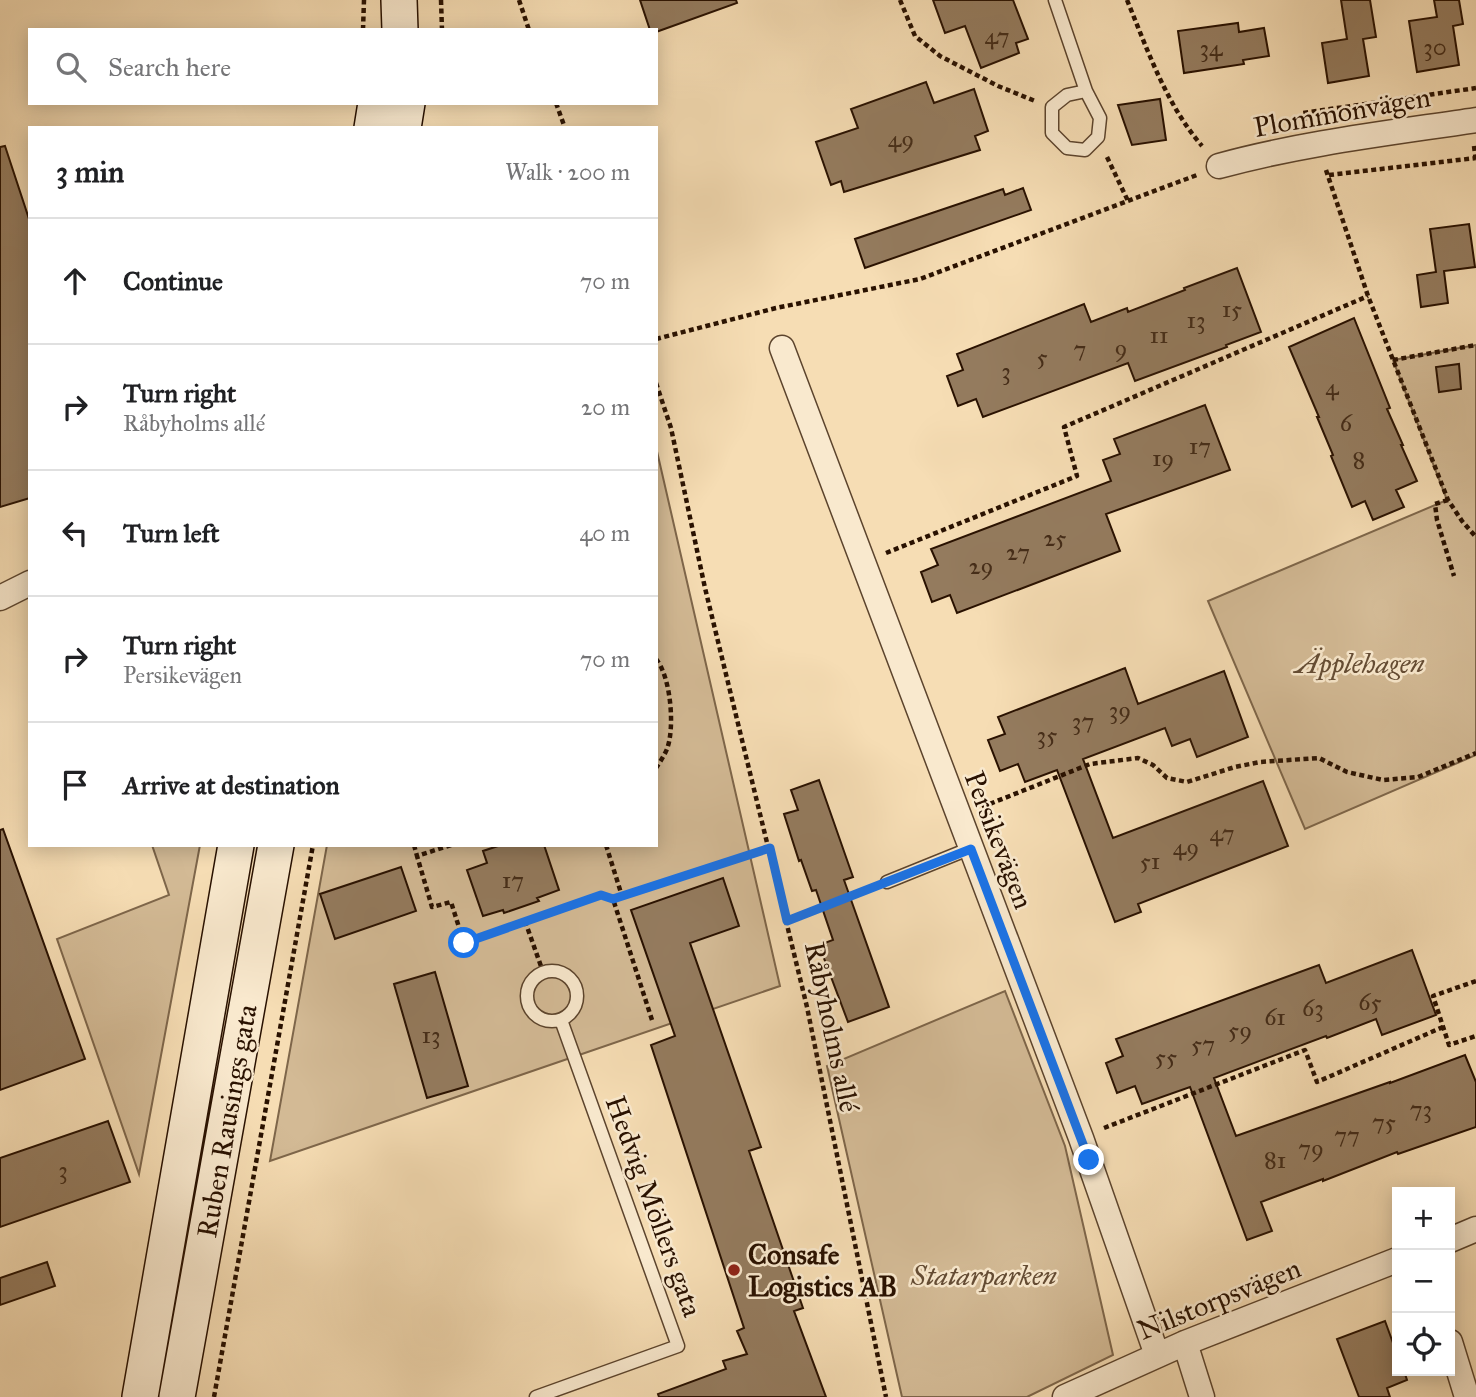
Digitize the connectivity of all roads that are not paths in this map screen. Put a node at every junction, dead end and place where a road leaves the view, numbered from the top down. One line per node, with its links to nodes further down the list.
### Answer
1 (1055, 0): 2 (lane)
2 (1086, 91): 2 (lane)
3 (376, 105): 6 (main road)
4 (407, 105): 7 (main road)
5 (1476, 120): 8 (street, Plommonvägen)
6 (372, 126)
7 (403, 126)
8 (1219, 166)
9 (782, 348): 14 (street, Persikevägen)
10 (28, 584): 11 (street)
11 (0, 598)
12 (236, 847): 23 (main road, Ruben Rausings gata)
13 (276, 847): 24 (main road, Ruben Rausings gata)
14 (971, 849): 15 (lane); 21 (street, Persikevägen)
15 (887, 882)
16 (561, 1020): 16 (lane); 25 (lane, Hedvig Möllers gata)
17 (1476, 1230): 18 (street)
18 (1455, 1238)
19 (1392, 1262): 20 (street, Nilstorpsvägen)
20 (1185, 1343): 21 (street, Nilstorpsvägen); 27 (street)
21 (1157, 1355): 26 (street, Nilstorpsvägen)
22 (1455, 1358): 28 (street)
23 (140, 1397)
24 (177, 1397)
25 (536, 1397)
26 (1065, 1397)
27 (1202, 1397)
28 (1467, 1397)

